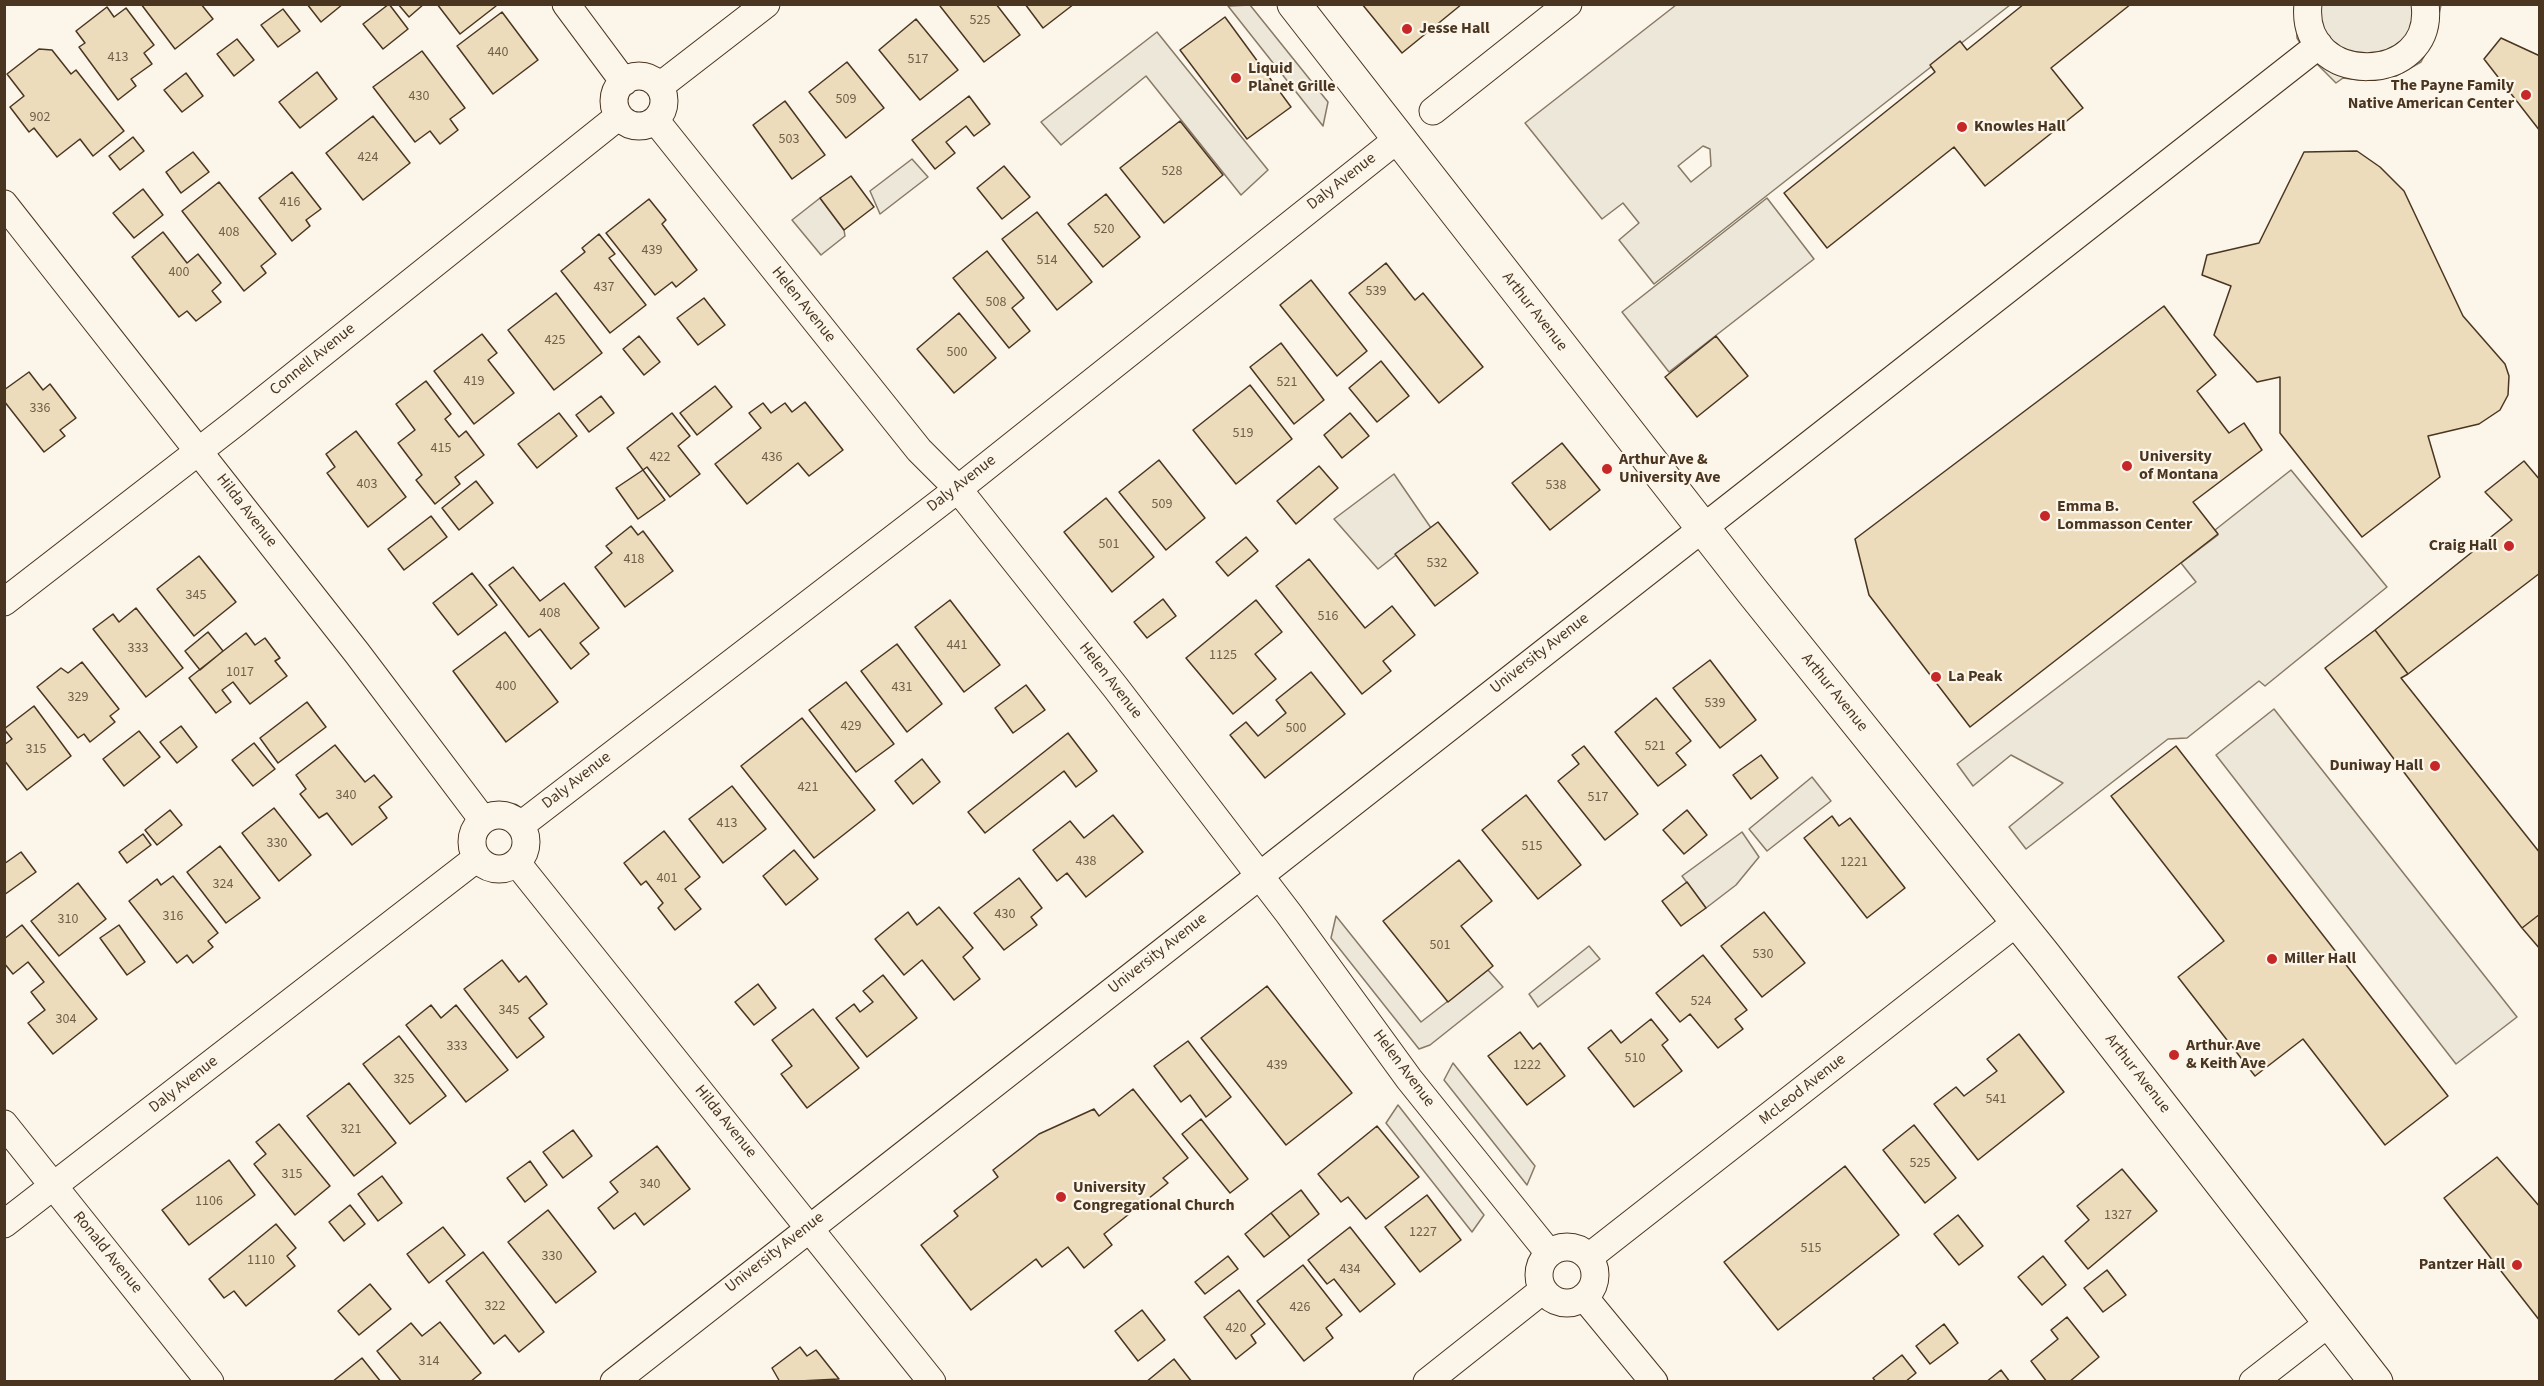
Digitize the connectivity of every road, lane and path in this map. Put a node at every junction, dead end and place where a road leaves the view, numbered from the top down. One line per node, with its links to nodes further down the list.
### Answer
1 (566, 4): 8 (street)
2 (766, 4): 9 (street)
3 (1294, 4): 13 (street, Arthur Avenue)
4 (1568, 4): 10 (street)
5 (2308, 4): 7 (street)
6 (2425, 4): 7 (street)
7 (2319, 45): 17 (street, University Avenue)
8 (624, 82): 9 (street); 11 (street)
9 (660, 86): 12 (street)
10 (1433, 111)
11 (619, 116): 12 (street); 15 (street, Connell Avenue)
12 (656, 121): 16 (street, Helen Avenue)
13 (1399, 138): 16 (street, Daly Avenue); 17 (street, Arthur Avenue)
14 (4, 204): 15 (street, Hilda Avenue)
15 (198, 451): 18 (street, Connell Avenue); 19 (street, Hilda Avenue)
16 (957, 489): 20 (street, Daly Avenue); 23 (street, Helen Avenue)
17 (1702, 527): 23 (street, University Avenue); 24 (street, Arthur Avenue)
18 (4, 602)
19 (483, 820): 20 (street); 21 (street)
20 (521, 825): 22 (street)
21 (477, 858): 22 (street); 26 (street, Daly Avenue)
22 (517, 863): 28 (street, Hilda Avenue)
23 (1259, 876): 28 (street, University Avenue); 29 (street, Helen Avenue)
24 (2017, 922): 30 (street, McLeod Avenue); 33 (street, Arthur Avenue)
25 (4, 1124): 26 (street, Ronald Avenue)
26 (53, 1186): 27 (street, Daly Avenue); 34 (street, Ronald Avenue)
27 (4, 1224)
28 (808, 1226): 35 (street, University Avenue); 36 (street, Hilda Avenue)
29 (1549, 1253): 30 (street); 31 (street)
30 (1589, 1257): 32 (street)
31 (1543, 1290): 32 (street); 37 (street)
32 (1584, 1296): 38 (street)
33 (2330, 1322): 39 (street); 40 (street, Arthur Avenue)
34 (210, 1382)
35 (614, 1382)
36 (932, 1382)
37 (1427, 1382)
38 (1654, 1382)
39 (2253, 1382)
40 (2376, 1382)

